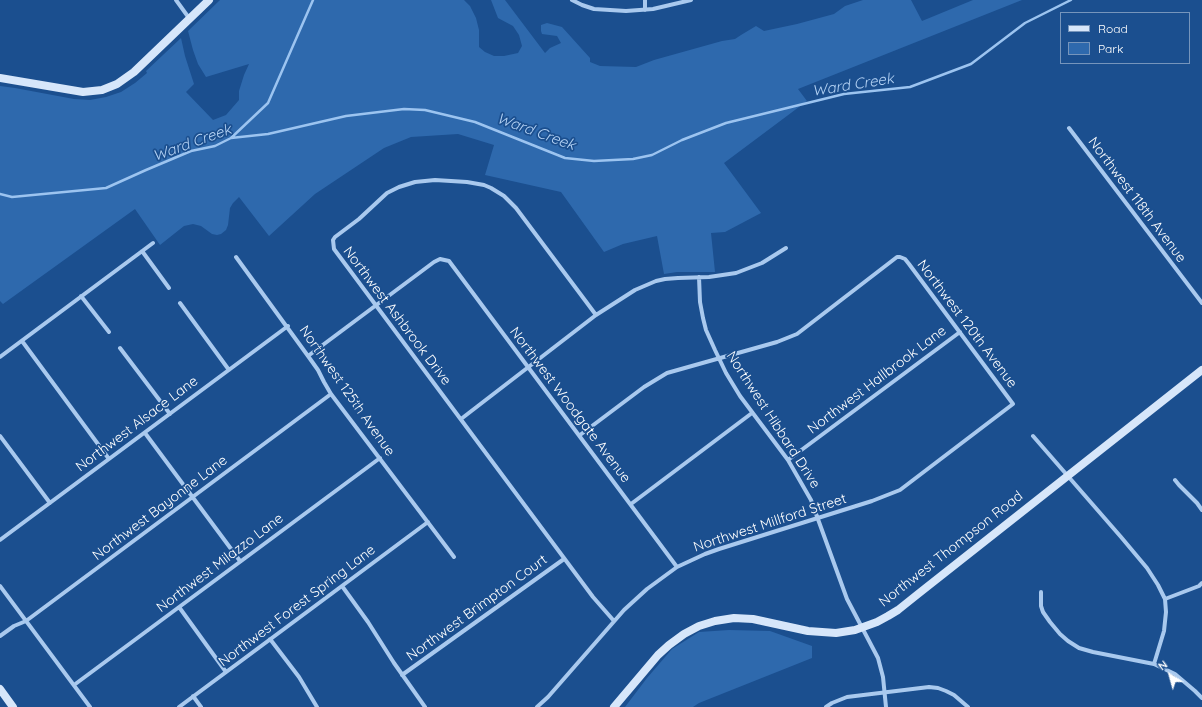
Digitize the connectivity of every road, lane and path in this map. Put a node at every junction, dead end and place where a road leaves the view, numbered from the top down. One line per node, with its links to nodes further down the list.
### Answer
1 (176, 0): 7 (street)
2 (209, 0): 7 (street)
3 (572, 0): 6 (street)
4 (645, 0): 6 (street)
5 (691, 0): 6 (street)
6 (645, 10)
7 (190, 19): 8 (street)
8 (0, 78)
9 (1069, 128): 18 (street, Northwest 118th Avenue)
10 (153, 243): 12 (street)
11 (786, 248): 14 (street)
12 (142, 251): 15 (street); 16 (street)
13 (236, 257): 21 (street, Northwest 125th Avenue)
14 (698, 277): 20 (street); 28 (street, Northwest Hibbard Drive)
15 (169, 288)
16 (81, 296): 22 (street); 24 (street)
17 (180, 303): 30 (street)
18 (1202, 303)
19 (376, 306): 20 (street, Northwest Ashbrook Drive); 26 (street); 29 (street, Northwest Woodgate Avenue); 36 (street, Northwest Ashbrook Drive)
20 (596, 316): 29 (street)
21 (288, 326): 26 (street, Northwest 125th Avenue); 30 (street, Northwest Alsace Lane)
22 (109, 332)
23 (960, 332): 28 (street, Northwest 120th Avenue); 33 (street, Northwest 120th Avenue); 43 (street, Northwest Hallbrook Lane)
24 (22, 341): 27 (street); 42 (street)
25 (120, 348): 35 (street)
26 (308, 356): 32 (street, Northwest 125th Avenue)
27 (0, 357)
28 (718, 358): 34 (street, Northwest Hibbard Drive); 38 (street)
29 (528, 368): 36 (street); 38 (street, Northwest Woodgate Avenue)
30 (229, 370): 35 (street, Northwest Alsace Lane)
31 (1202, 370): 44 (street, Northwest Thompson Road)
32 (331, 394): 41 (street, Northwest 125th Avenue); 46 (street, Northwest Bayonne Lane)
33 (1013, 404): 50 (street, Northwest Millford Street)
34 (752, 413): 43 (street, Northwest Hibbard Drive); 48 (street)
35 (170, 414): 37 (street, Northwest Alsace Lane)
36 (460, 419): 54 (street, Northwest Ashbrook Drive)
37 (145, 433): 42 (street, Northwest Alsace Lane); 46 (street)
38 (580, 435): 48 (street, Northwest Woodgate Avenue)
39 (0, 436): 47 (street)
40 (1033, 436): 44 (street)
41 (380, 458): 51 (street, Northwest 125th Avenue); 55 (street, Northwest Milazzo Lane)
42 (110, 459): 47 (street, Northwest Alsace Lane)
43 (788, 460): 50 (street, Northwest Hibbard Drive)
44 (1067, 476): 61 (street); 65 (street, Northwest Thompson Road)
45 (1175, 480): 49 (street)
46 (193, 497): 55 (street); 63 (street, Northwest Bayonne Lane)
47 (50, 503): 52 (street, Northwest Alsace Lane)
48 (631, 504): 56 (street, Northwest Woodgate Avenue)
49 (1202, 510)
50 (818, 517): 56 (street, Northwest Millford Street); 65 (street, Northwest Hibbard Drive)
51 (428, 522): 53 (street, Northwest 125th Avenue); 59 (street, Northwest Forest Spring Lane)
52 (0, 540)
53 (454, 557)
54 (564, 559): 64 (street, Northwest Ashbrook Drive); 70 (street, Northwest Brimpton Court)
55 (240, 561): 62 (street, Northwest Milazzo Lane)
56 (677, 567): 64 (street, Northwest Millford Street)
57 (1202, 583): 61 (street)
58 (0, 586): 63 (street)
59 (342, 586): 67 (street, Northwest Forest Spring Lane); 70 (street)
60 (1041, 592): 68 (street)
61 (1165, 599): 68 (street)
62 (179, 607): 69 (street); 71 (street, Northwest Milazzo Lane)
63 (26, 621): 66 (street, Northwest Bayonne Lane); 71 (street)
64 (614, 621): 82 (street, Northwest Millford Street)
65 (862, 627): 73 (street, Northwest Hibbard Drive); 83 (street, Northwest Thompson Road)
66 (0, 636)
67 (270, 639): 69 (street, Northwest Forest Spring Lane); 80 (street)
68 (1154, 664): 75 (street)
69 (226, 672): 74 (street, Northwest Forest Spring Lane)
70 (402, 675): 81 (street)
71 (74, 685): 77 (street)
72 (0, 689): 76 (street)
73 (885, 692): 84 (street); 85 (street, Northwest Hibbard Drive); 86 (street)
74 (193, 696): 78 (street, Northwest Forest Spring Lane); 79 (street)
75 (1202, 698)
76 (13, 707)
77 (90, 707)
78 (179, 707)
79 (201, 707)
80 (317, 707)
81 (425, 707)
82 (537, 707)
83 (614, 707)
84 (826, 707)
85 (886, 707)
86 (968, 707)

